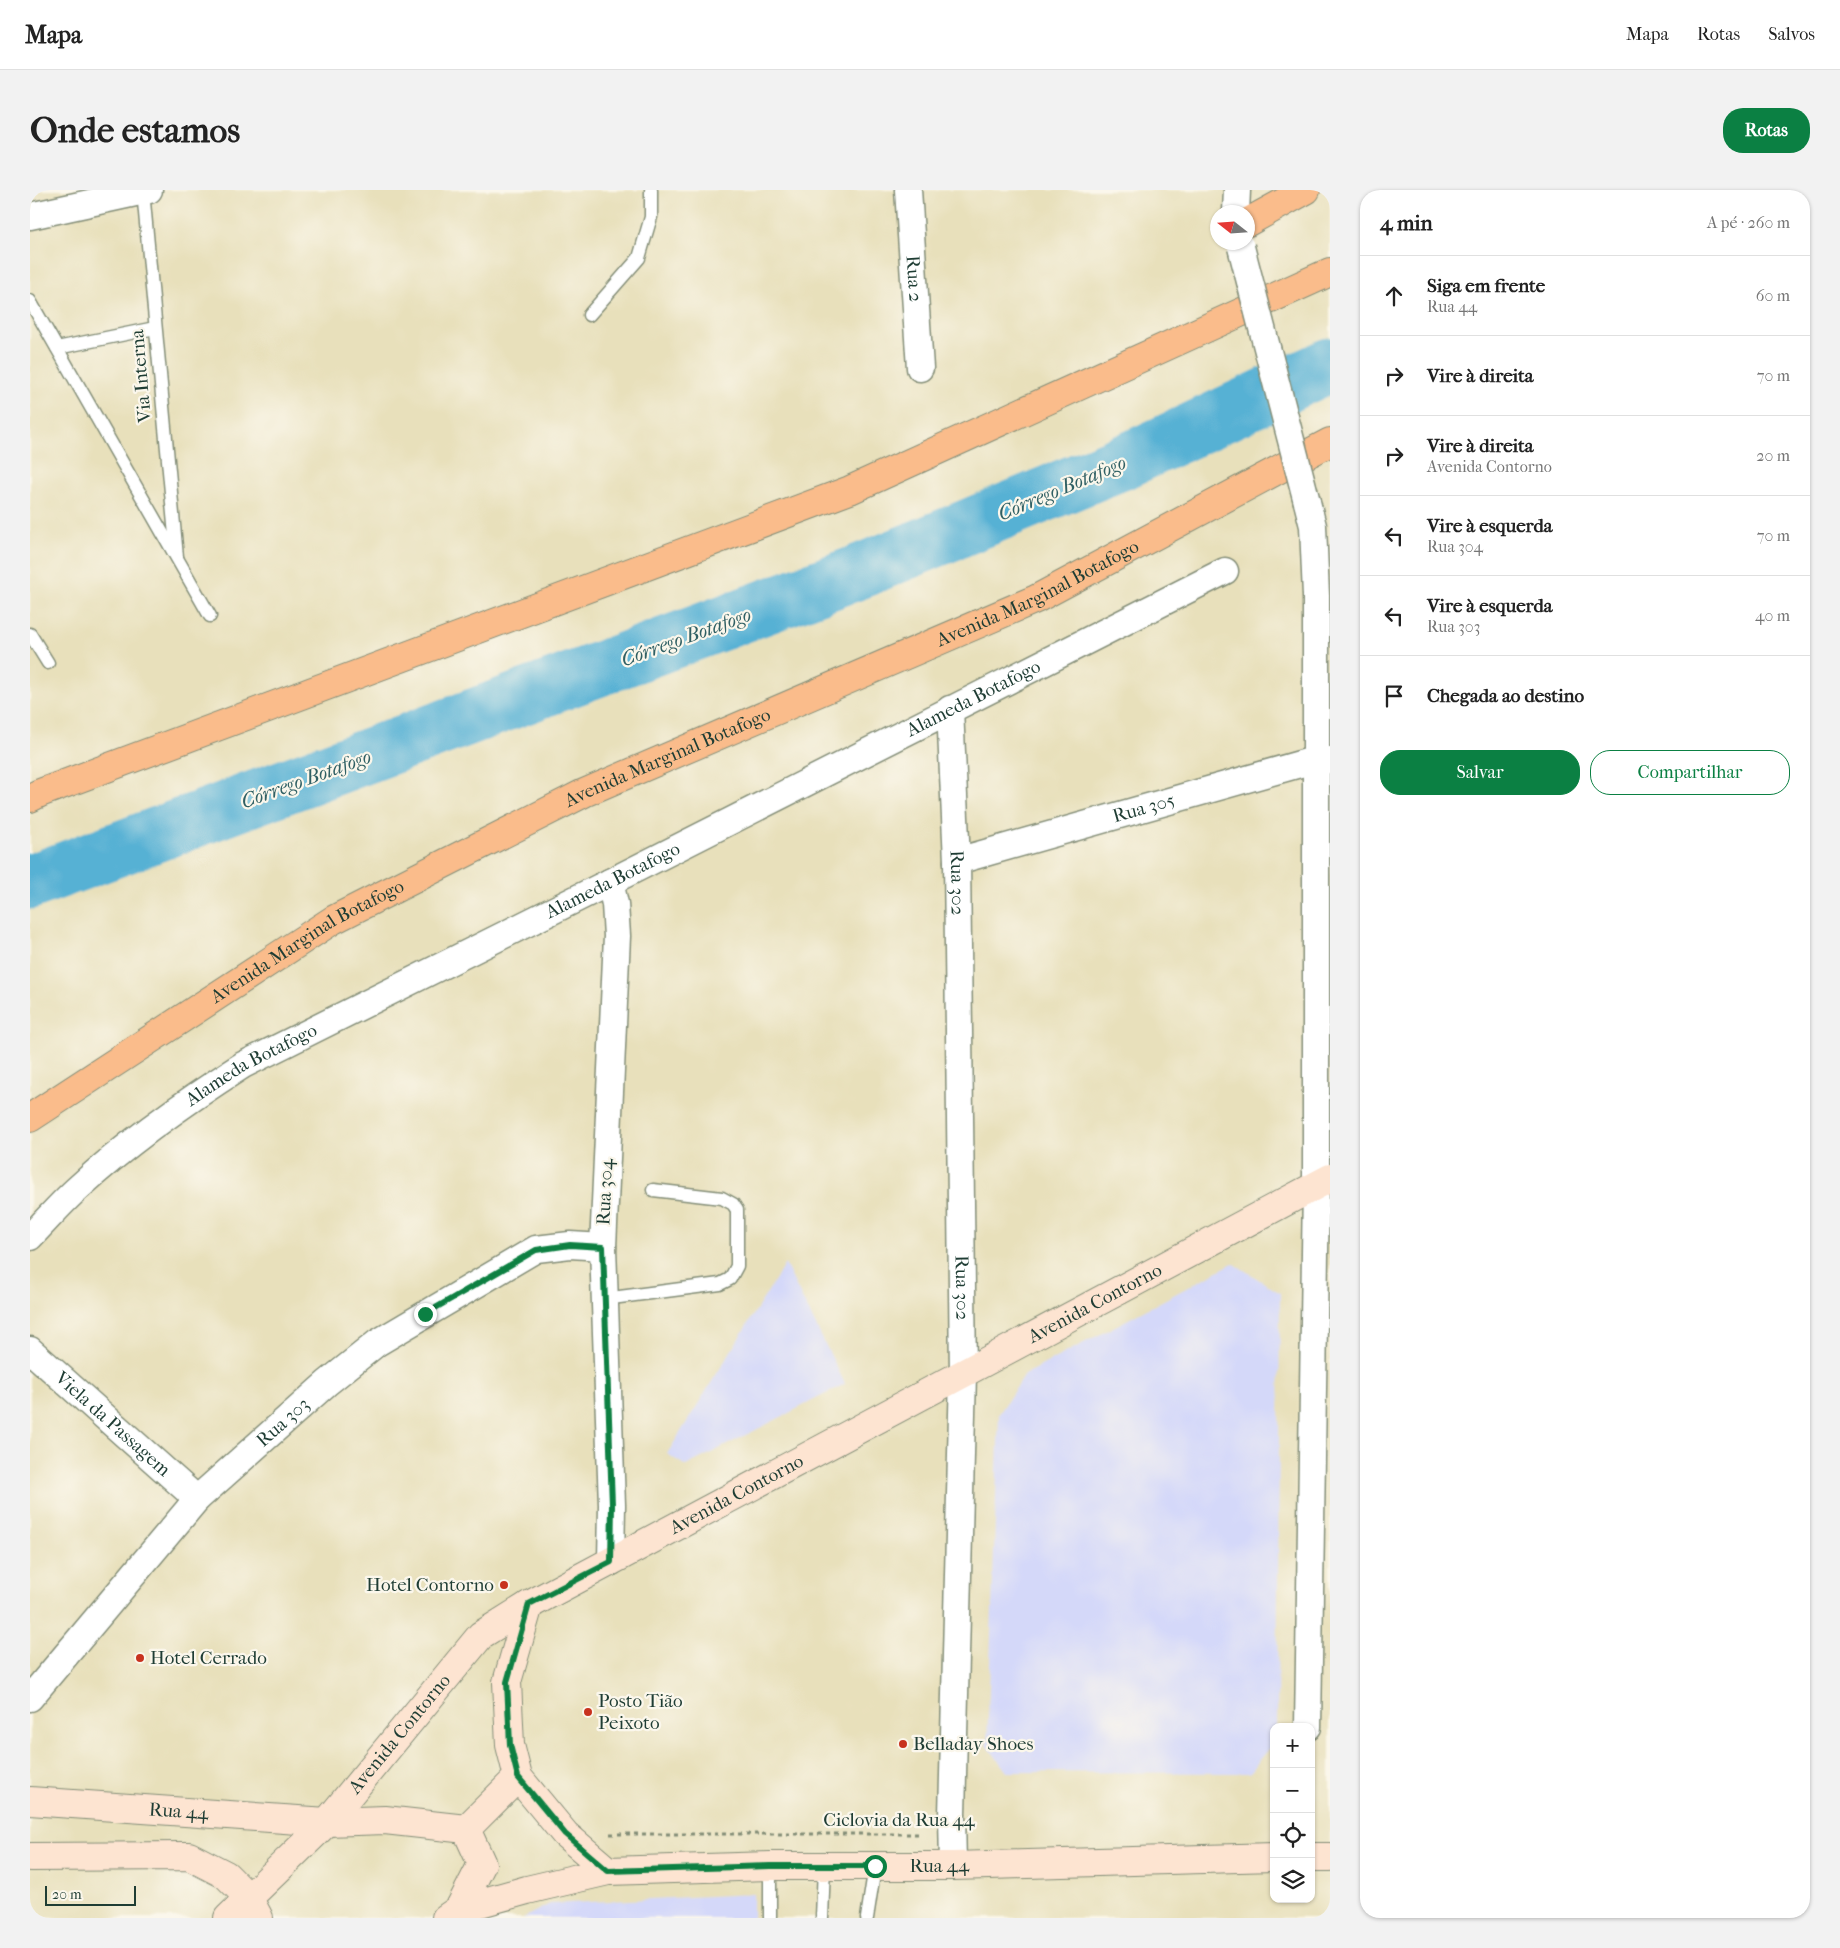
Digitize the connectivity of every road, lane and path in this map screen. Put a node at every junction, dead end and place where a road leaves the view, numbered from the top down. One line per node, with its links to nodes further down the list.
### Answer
1 (650, 190): 12 (lane)
2 (908, 190): 15 (street, Rua 2)
3 (1236, 190): 6 (street)
4 (1306, 190): 8 (main road)
5 (146, 191): 7 (street); 13 (lane, Via Interna)
6 (1236, 205)
7 (30, 216)
8 (1255, 228)
9 (1246, 250): 17 (street, bridge)
10 (1330, 272): 25 (main road)
11 (30, 301): 14 (lane, Via Interna)
12 (589, 315)
13 (155, 328): 14 (lane); 18 (lane, Via Interna)
14 (57, 348): 18 (lane, Via Interna)
15 (920, 368)
16 (1330, 442): 28 (main road, Avenida Marginal Botafogo)
17 (1317, 515): 24 (street)
18 (177, 558): 20 (lane, Via Interna)
19 (1225, 571): 23 (street, Alameda Botafogo)
20 (210, 616)
21 (30, 634): 22 (lane)
22 (48, 663)
23 (950, 709): 26 (street, Rua 302); 27 (street, Alameda Botafogo)
24 (1322, 760): 26 (street, Rua 305); 29 (street)
25 (33, 795)
26 (957, 861): 35 (street, Rua 302)
27 (610, 882): 31 (street, Alameda Botafogo); 32 (street, Rua 304)
28 (30, 1118)
29 (1323, 1182): 35 (main road, Avenida Contorno); 40 (street)
30 (653, 1190): 33 (lane)
31 (30, 1237)
32 (603, 1247): 33 (street, Rua 304); 36 (street, Rua 303)
33 (604, 1299): 37 (street, Rua 304)
34 (30, 1350): 36 (street, Viela da Passagem)
35 (963, 1374): 37 (main road, Avenida Contorno); 46 (street, Rua 302)
36 (197, 1499): 39 (street, Rua 303)
37 (611, 1562): 38 (main road, Avenida Contorno)
38 (529, 1604): 41 (main road); 43 (main road, Avenida Contorno)
39 (30, 1698)
40 (1308, 1723)
41 (518, 1777): 44 (main road); 45 (main road)
42 (30, 1801): 43 (main road, Rua 44)
43 (327, 1822): 44 (main road, Rua 44); 56 (main road, Avenida Contorno)
44 (466, 1829): 57 (main road)
45 (565, 1834): 46 (path, Ciclovia da Rua 44); 55 (main road)
46 (952, 1834): 54 (street, Rua 302)
47 (30, 1857): 56 (main road)
48 (1315, 1857): 49 (main road)
49 (1330, 1857)
50 (1270, 1858): 54 (main road, Rua 44)
51 (770, 1866): 52 (main road, Rua 44); 55 (main road, Rua 44); 59 (lane)
52 (824, 1866): 53 (main road, Rua 44); 60 (lane)
53 (875, 1866): 54 (main road, Rua 44); 61 (lane)
54 (953, 1866)
55 (608, 1871): 57 (main road, Rua 44)
56 (254, 1907): 58 (main road, Avenida Contorno)
57 (453, 1914)
58 (228, 1918)
59 (770, 1918)
60 (822, 1918)
61 (867, 1918)

